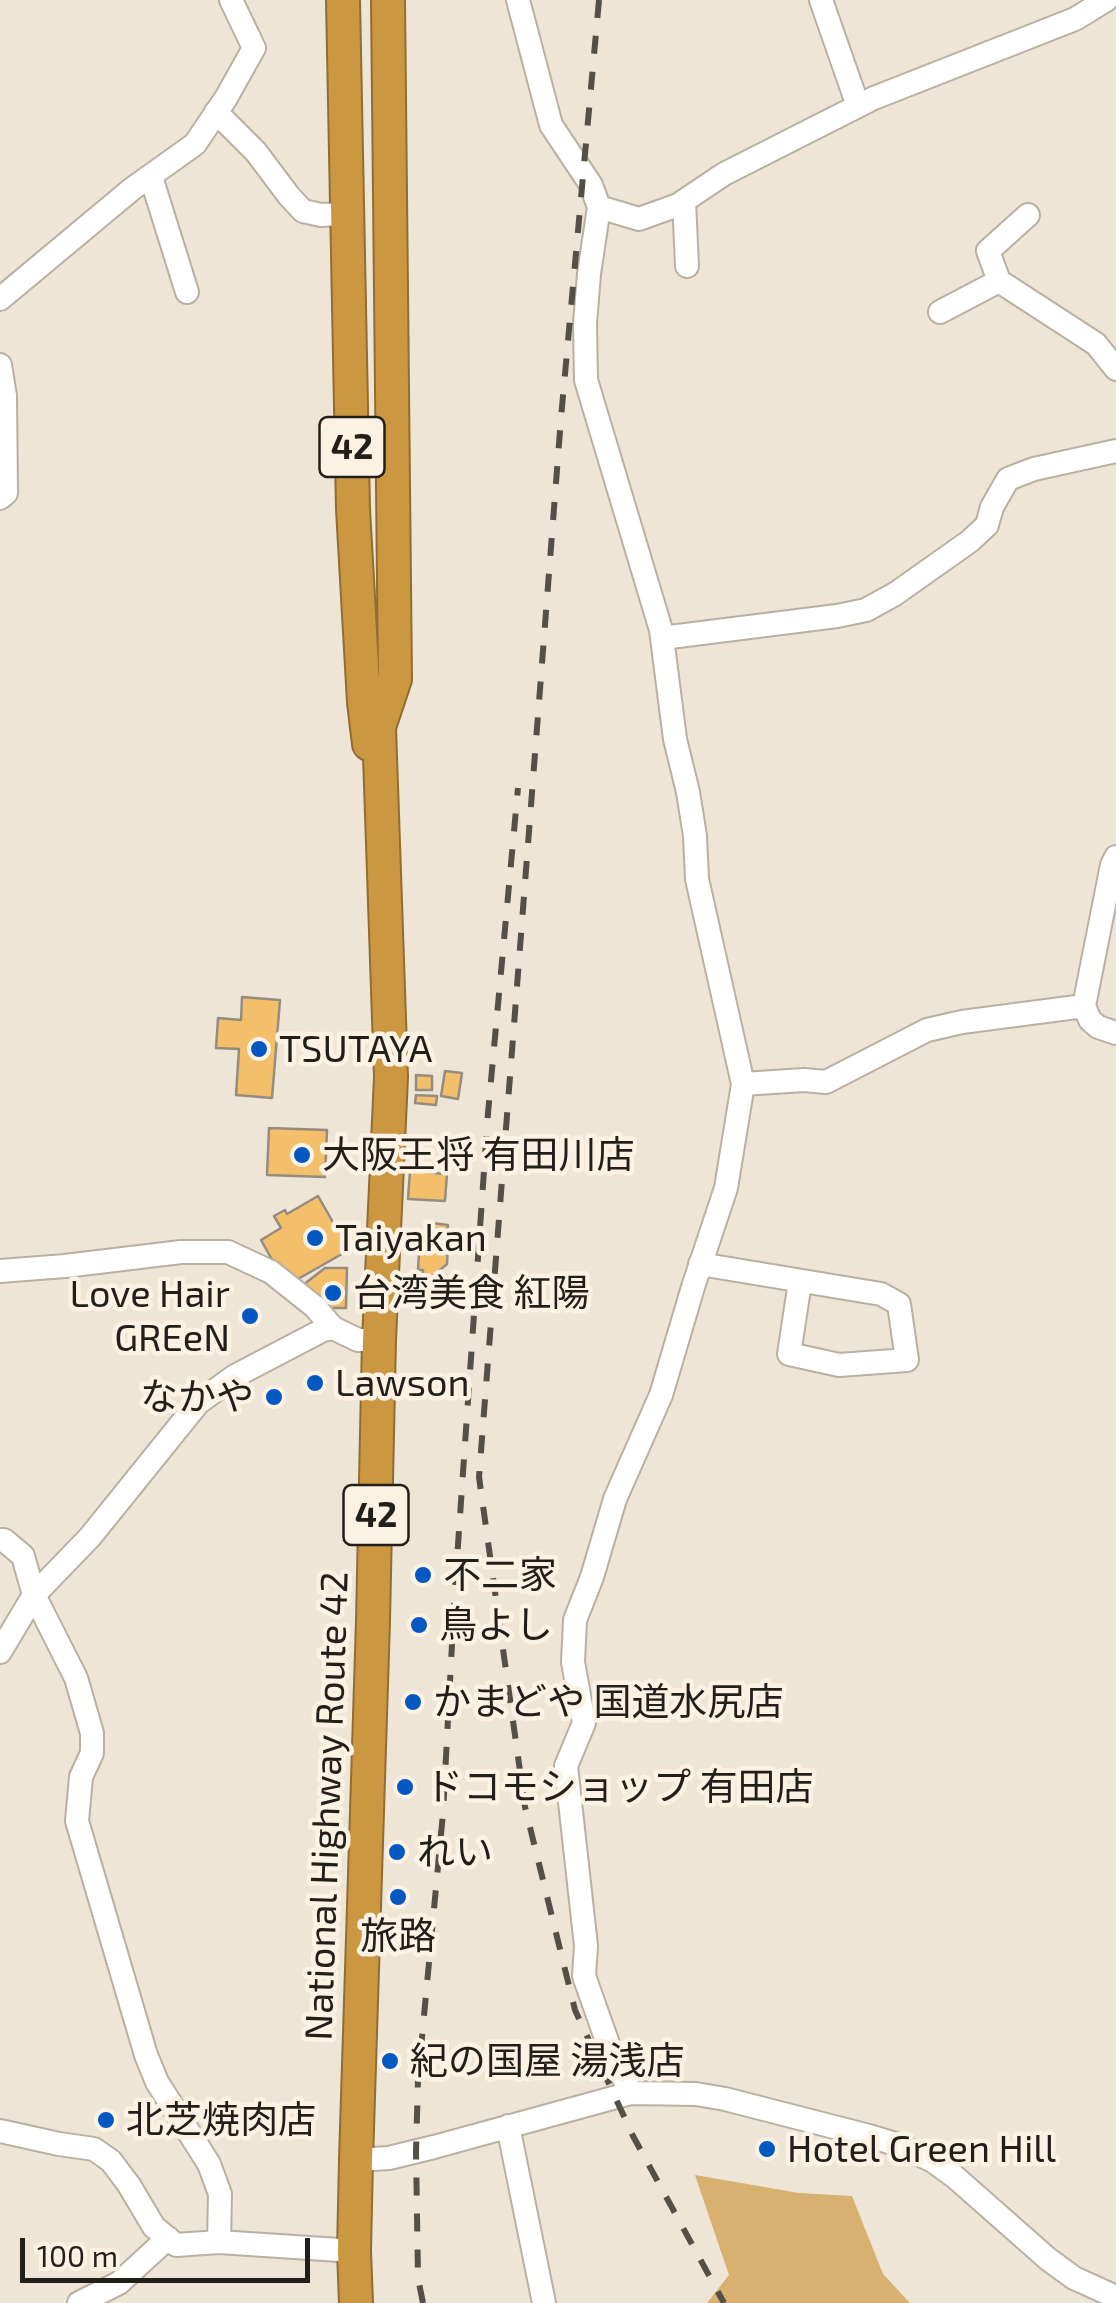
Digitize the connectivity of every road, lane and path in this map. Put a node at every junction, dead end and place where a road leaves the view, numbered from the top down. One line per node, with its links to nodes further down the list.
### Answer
1 (232, 0): 9 (street)
2 (343, 0): 13 (highway, National Highway Route 42 / 42)
3 (363, 0): 13 (highway)
4 (388, 0): 25 (highway, National Highway Route 42 / 42)
5 (518, 0): 12 (street)
6 (820, 0): 8 (street)
7 (1106, 0): 8 (street)
8 (858, 106): 11 (street)
9 (216, 112): 10 (street); 13 (street)
10 (151, 177): 17 (street); 18 (street)
11 (684, 201): 12 (street); 15 (street)
12 (600, 207): 24 (street)
13 (356, 208): 25 (highway); 27 (highway, National Highway Route 42 / 42)
14 (1028, 215): 16 (street)
15 (687, 266)
16 (1000, 280): 19 (street); 21 (street)
17 (187, 292)
18 (0, 298)
19 (940, 312)
20 (0, 365): 23 (street)
21 (1116, 369)
22 (1116, 450): 24 (street)
23 (0, 498)
24 (662, 638): 31 (street)
25 (379, 727): 27 (highway, National Highway Route 42 / 42)
26 (1116, 858): 28 (street)
27 (386, 892): 36 (highway, National Highway Route 42 / 42)
28 (1084, 1006): 29 (street); 31 (street)
29 (1107, 1030): 30 (street)
30 (1116, 1049)
31 (743, 1084): 32 (street)
32 (700, 1264): 34 (street); 40 (street)
33 (0, 1271): 35 (street)
34 (800, 1282): 34 (street)
35 (333, 1328): 36 (street); 38 (street)
36 (380, 1340): 43 (highway, National Highway Route 42 / 42)
37 (0, 1540): 38 (street)
38 (34, 1594): 39 (street); 45 (street)
39 (0, 1652)
40 (632, 2093): 41 (street); 47 (street)
41 (508, 2126): 43 (street); 50 (street)
42 (0, 2130): 44 (street)
43 (356, 2160): 46 (highway, National Highway Route 42 / 42)
44 (168, 2238): 45 (street); 48 (street)
45 (219, 2242): 46 (street)
46 (354, 2251): 49 (highway, National Highway Route 42 / 42)
47 (1116, 2298)
48 (79, 2303)
49 (356, 2303)
50 (544, 2303)

